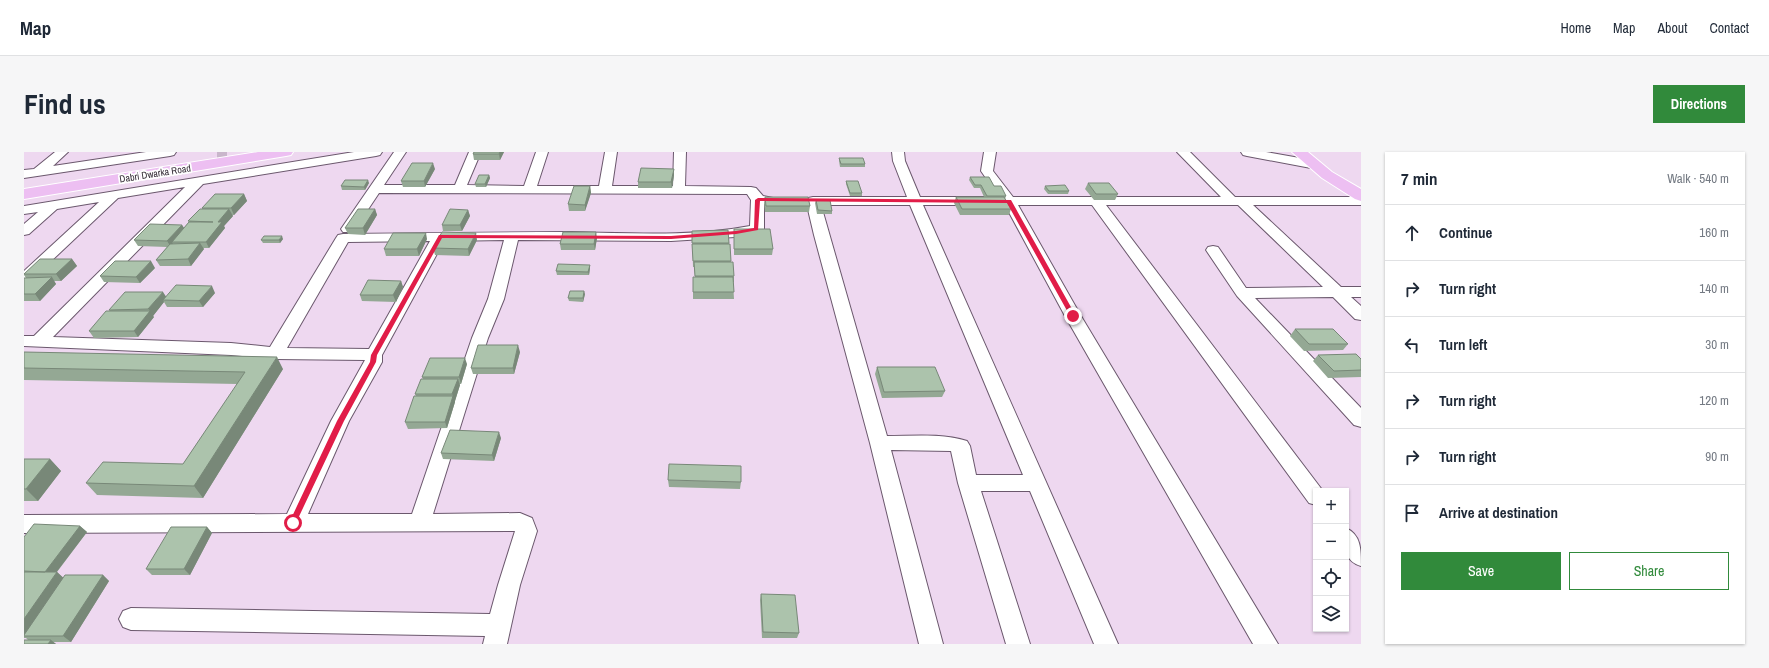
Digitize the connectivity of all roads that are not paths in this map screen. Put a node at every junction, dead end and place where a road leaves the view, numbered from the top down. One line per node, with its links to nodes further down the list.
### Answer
1 (62, 152): 18 (street)
2 (170, 152): 16 (street)
3 (220, 152): 21 (main road, Dabri Dwarka Road)
4 (286, 152): 28 (main road, Dabri Dwarka Road)
5 (376, 152): 20 (street)
6 (400, 152): 24 (street)
7 (475, 152): 22 (street)
8 (542, 152): 23 (street)
9 (612, 152): 25 (street)
10 (680, 152): 27 (street)
11 (898, 152): 33 (street)
12 (990, 152): 34 (street)
13 (1183, 152): 36 (street)
14 (1247, 152): 17 (street)
15 (1298, 152): 17 (main road)
16 (138, 155): 18 (street)
17 (1312, 158): 26 (main road); 30 (main road)
18 (37, 172): 19 (street)
19 (24, 174)
20 (199, 181): 29 (street); 50 (street)
21 (24, 183)
22 (460, 188): 23 (street); 24 (street)
23 (530, 188): 25 (street)
24 (376, 189): 43 (street)
25 (604, 189): 27 (street)
26 (1361, 189)
27 (679, 190): 31 (street)
28 (24, 194)
29 (114, 195): 38 (street); 45 (street)
30 (1361, 196)
31 (758, 200): 32 (street); 42 (street)
32 (784, 201)
33 (914, 201): 34 (street); 54 (street); 56 (street)
34 (1009, 201): 35 (street); 68 (street)
35 (1096, 201): 36 (street); 57 (street)
36 (1236, 201): 37 (street); 46 (street)
37 (1361, 201)
38 (52, 206): 39 (street); 40 (street)
39 (24, 210)
40 (24, 231)
41 (440, 236): 42 (street); 43 (street); 52 (street)
42 (512, 236): 58 (street)
43 (343, 238): 51 (street)
44 (1213, 250): 48 (street)
45 (24, 280)
46 (1337, 292): 47 (street); 48 (street); 49 (street)
47 (1361, 292)
48 (1242, 293): 53 (street)
49 (1361, 315)
50 (31, 341): 51 (street)
51 (275, 353): 52 (street)
52 (374, 355): 59 (street)
53 (1361, 420)
54 (880, 443): 55 (street); 65 (street)
55 (968, 483): 56 (street); 66 (street)
56 (1036, 483): 67 (street)
57 (1313, 493)
58 (420, 522): 59 (street); 64 (street)
59 (293, 523): 60 (street)
60 (32, 530)
61 (1349, 541): 62 (street)
62 (1361, 556)
63 (132, 619): 64 (street)
64 (497, 635)
65 (931, 644)
66 (1018, 644)
67 (1106, 644)
68 (1266, 644)

